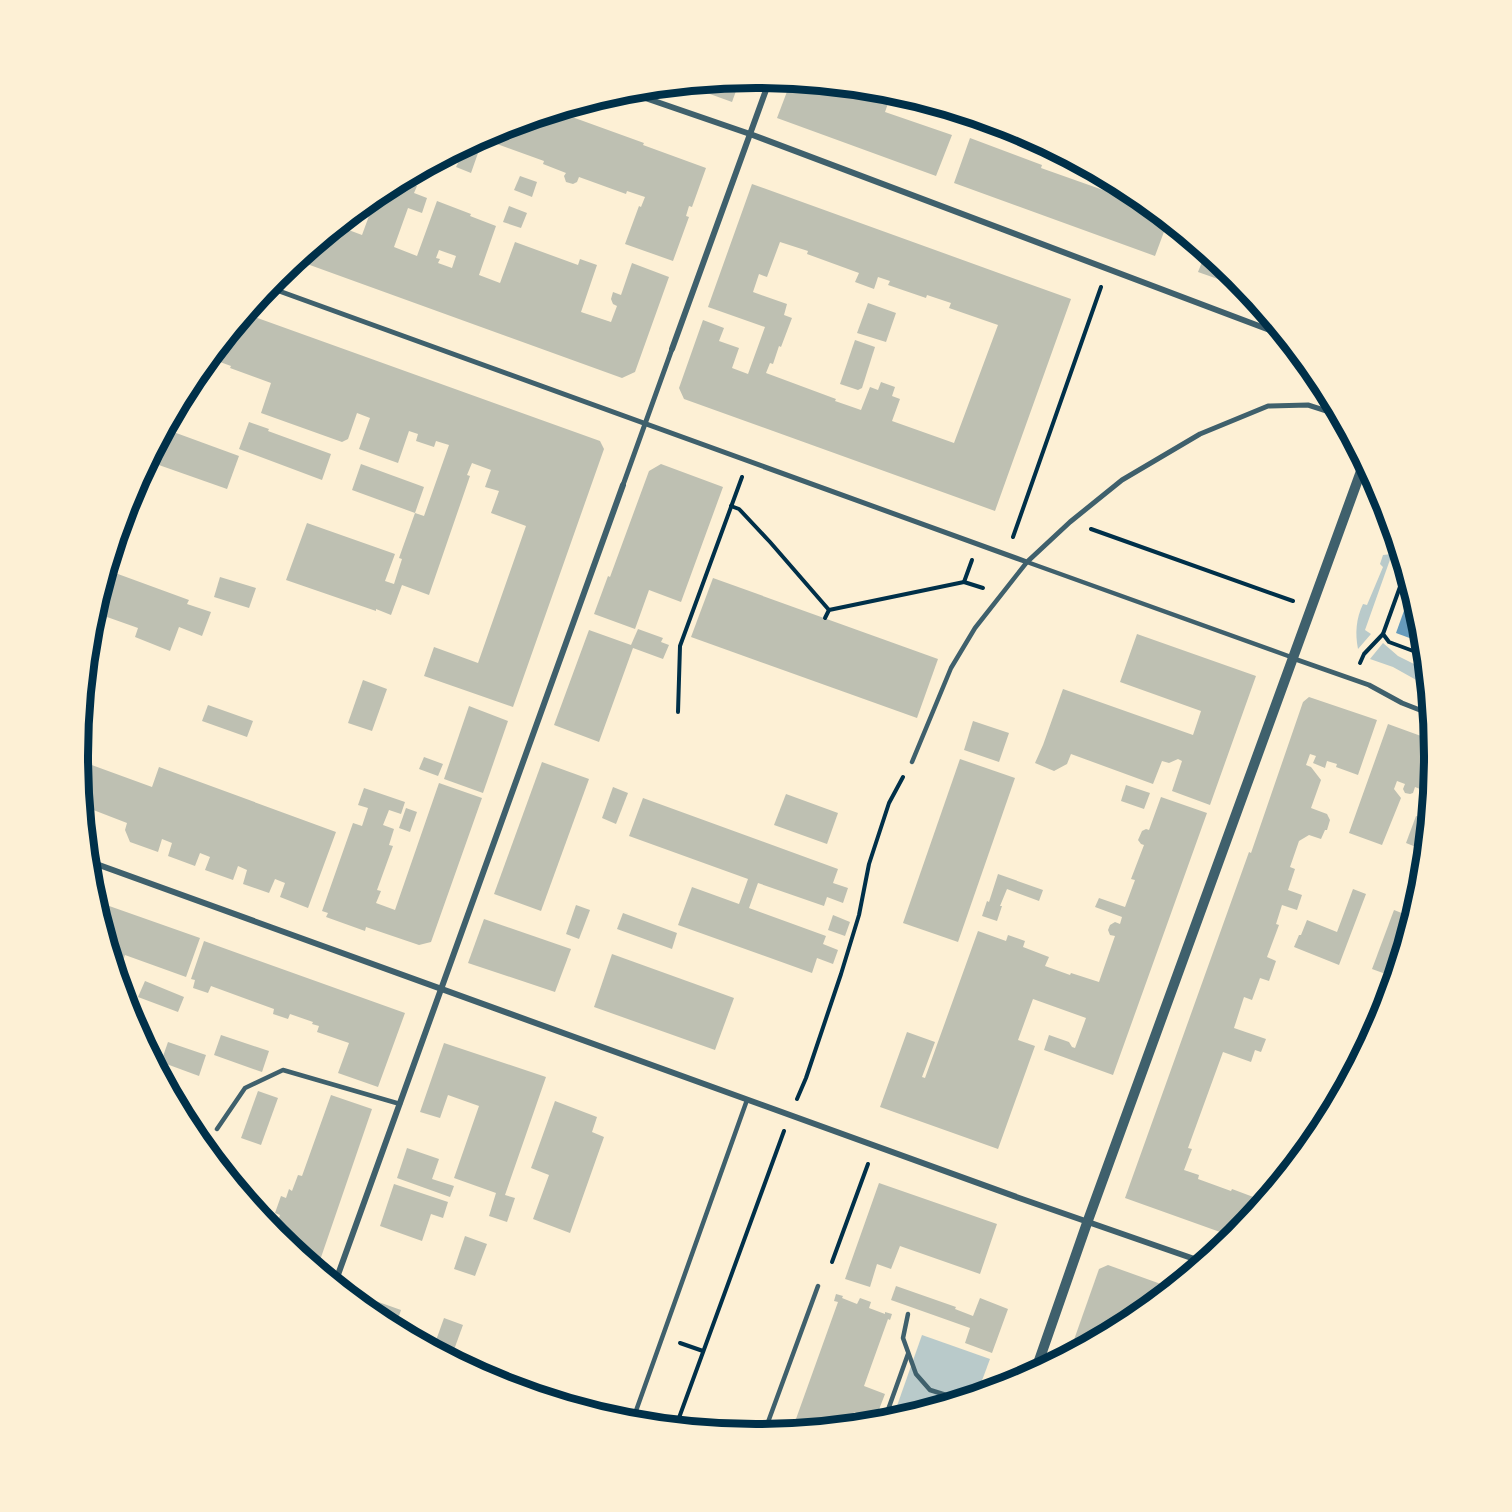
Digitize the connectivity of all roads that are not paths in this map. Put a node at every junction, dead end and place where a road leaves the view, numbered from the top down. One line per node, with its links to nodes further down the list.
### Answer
1 (767, 88): 3 (street)
2 (645, 98): 3 (street)
3 (750, 134): 5 (street); 6 (street)
4 (278, 291): 8 (street)
5 (1269, 329)
6 (672, 349): 8 (street)
7 (1327, 411): 11 (street)
8 (646, 423): 10 (street); 11 (street)
9 (1360, 473): 12 (street)
10 (623, 485): 16 (street)
11 (1027, 562): 12 (lane); 14 (lane)
12 (1292, 658): 13 (street); 20 (street)
13 (1422, 711)
14 (912, 762)
15 (97, 864): 16 (street)
16 (441, 988): 17 (street); 18 (street)
17 (747, 1100): 20 (street); 29 (lane)
18 (400, 1104): 19 (lane); 22 (street)
19 (217, 1129)
20 (1087, 1223): 21 (street); 26 (street)
21 (1195, 1259)
22 (338, 1276)
23 (818, 1286): 30 (lane)
24 (908, 1314): 25 (lane)
25 (908, 1354): 27 (lane); 28 (lane)
26 (1039, 1360)
27 (946, 1396)
28 (888, 1411)
29 (635, 1413)
30 (767, 1423)

